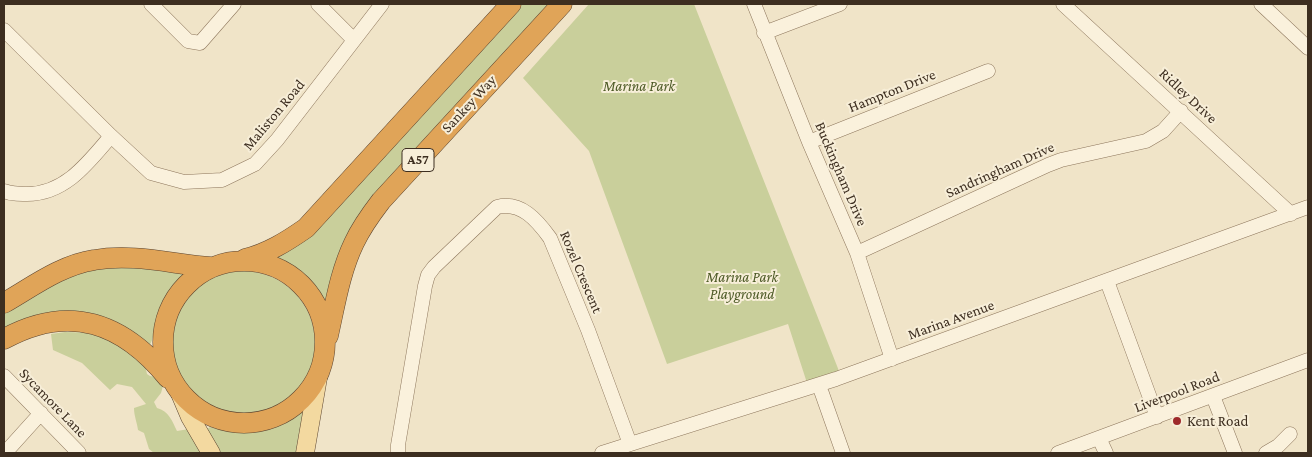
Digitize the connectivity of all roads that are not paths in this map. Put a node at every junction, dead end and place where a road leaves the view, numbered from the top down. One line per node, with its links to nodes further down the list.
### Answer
1 (151, 4): 2 (street)
2 (234, 4)
3 (318, 4): 13 (street)
4 (382, 4): 13 (street, Maliston Road)
5 (511, 4): 23 (highway, A57)
6 (562, 4): 28 (highway, Sankey Way / A57)
7 (754, 4): 12 (street, Buckingham Drive)
8 (840, 4): 12 (street)
9 (1063, 4): 16 (street, Ridley Drive)
10 (1261, 4): 14 (street)
11 (4, 30): 17 (street, Maliston Road)
12 (764, 33): 18 (street, Buckingham Drive)
13 (354, 40): 17 (street, Maliston Road)
14 (1308, 48)
15 (988, 71): 18 (street, Hampton Drive)
16 (1180, 111): 21 (street, Ridley Drive); 22 (street, Sandringham Drive)
17 (111, 136): 19 (street)
18 (809, 142): 22 (street, Buckingham Drive)
19 (4, 190)
20 (1308, 207): 21 (street, Marina Avenue)
21 (1291, 214): 25 (street, Marina Avenue)
22 (857, 253): 29 (street, Buckingham Drive)
23 (237, 260): 24 (highway, A57); 28 (highway, A57)
24 (210, 268): 26 (highway, A57); 34 (highway, A57)
25 (1107, 281): 29 (street, Marina Avenue); 37 (street)
26 (4, 303)
27 (4, 339): 34 (highway, A57)
28 (325, 346): 31 (highway, A57)
29 (892, 359): 33 (street, Marina Avenue)
30 (1308, 360): 35 (street, Liverpool Road)
31 (319, 372): 34 (highway, A57); 44 (main road)
32 (4, 376): 36 (street, Sycamore Lane)
33 (819, 385): 40 (street, Marina Avenue); 47 (street)
34 (178, 389): 43 (main road)
35 (1212, 396): 37 (street, Liverpool Road); 50 (street)
36 (41, 413): 41 (street); 42 (street, Sycamore Lane)
37 (1157, 417): 39 (street, Liverpool Road)
38 (1290, 434): 51 (street)
39 (1100, 438): 48 (street, Liverpool Road); 49 (street)
40 (630, 444): 45 (street, Rozel Crescent); 46 (street, Marina Avenue)
41 (6, 453)
42 (79, 453)
43 (211, 453)
44 (305, 453)
45 (398, 453)
46 (602, 453)
47 (843, 453)
48 (1058, 453)
49 (1106, 453)
50 (1235, 453)
51 (1266, 453)

